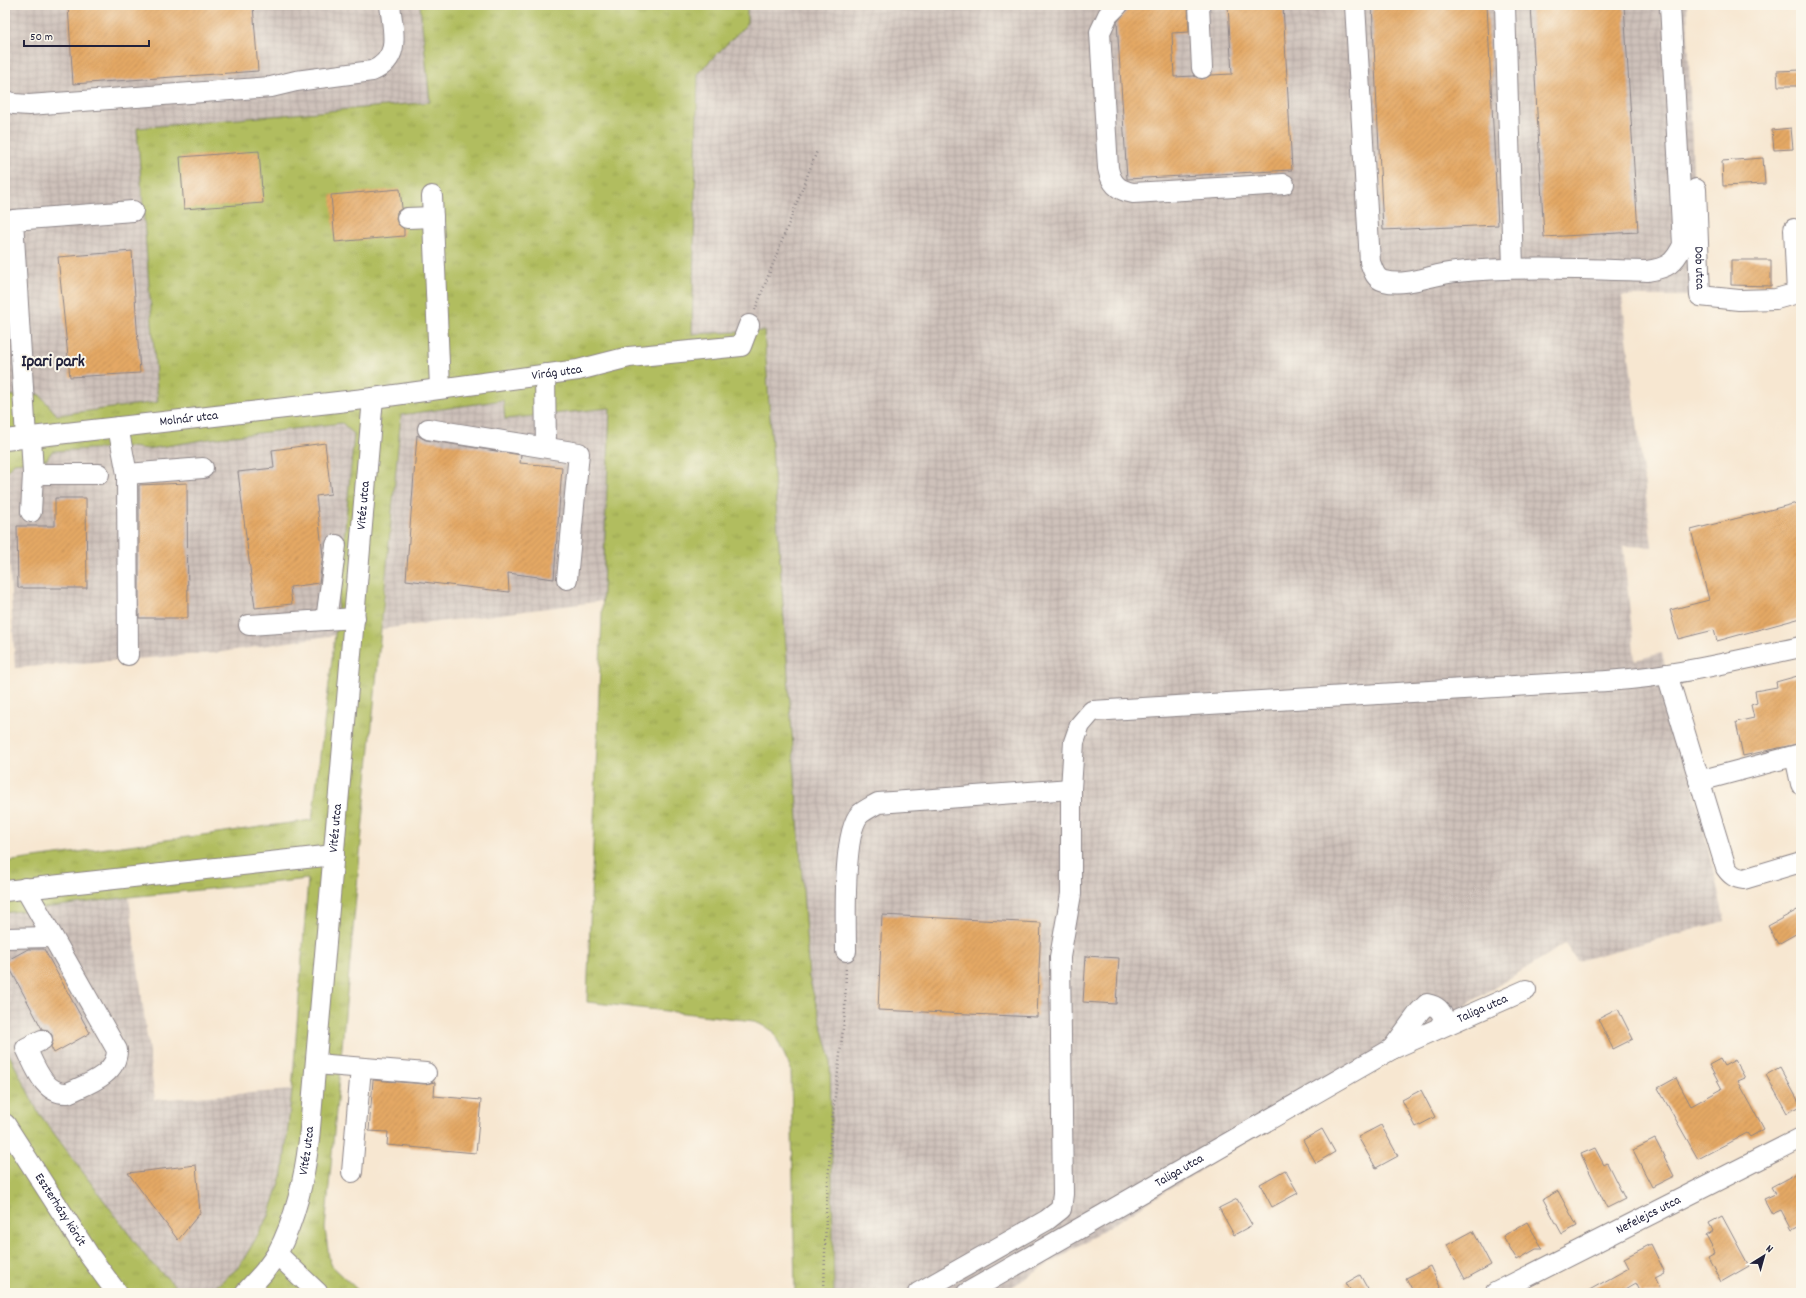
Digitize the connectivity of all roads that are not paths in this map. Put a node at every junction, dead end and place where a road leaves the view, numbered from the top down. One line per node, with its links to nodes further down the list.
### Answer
1 (390, 5): 8 (street)
2 (1118, 5): 9 (street)
3 (1199, 5): 7 (street)
4 (1355, 5): 16 (street)
5 (1505, 5): 16 (street)
6 (1670, 5): 16 (street)
7 (1202, 68)
8 (5, 100)
9 (1284, 184)
10 (1696, 189): 17 (street, Dob utca)
11 (432, 196): 13 (street)
12 (133, 211): 24 (street)
13 (433, 217): 14 (street); 20 (street)
14 (408, 218)
15 (1794, 229): 17 (street, Dob utca)
16 (1513, 268)
17 (1799, 292)
18 (749, 325): 19 (street, Virág utca)
19 (545, 374): 20 (street, Virág utca); 26 (street)
20 (440, 388): 21 (street, Virág utca)
21 (373, 398): 22 (street, Molnár utca); 34 (street, Vitéz utca)
22 (118, 427): 24 (street, Molnár utca); 30 (street)
23 (428, 429): 26 (street)
24 (29, 437): 25 (street, Molnár utca); 28 (street)
25 (5, 440)
26 (546, 447): 33 (street)
27 (203, 468): 30 (street)
28 (33, 474): 29 (street); 31 (street)
29 (99, 474)
30 (127, 474): 38 (street)
31 (31, 512)
32 (336, 545): 35 (street)
33 (567, 579)
34 (354, 618): 35 (street); 44 (street, Vitéz utca)
35 (326, 620): 36 (street)
36 (249, 625)
37 (1801, 647): 39 (street)
38 (128, 655)
39 (1667, 674): 41 (street); 43 (street)
40 (1798, 755): 41 (street); 42 (street)
41 (1699, 781): 45 (street)
42 (1801, 784)
43 (1071, 789): 50 (street); 65 (street)
44 (334, 854): 46 (street); 55 (street, Vitéz utca)
45 (1801, 862)
46 (25, 888): 47 (street); 48 (street)
47 (5, 891)
48 (52, 937): 49 (street); 53 (street)
49 (5, 938)
50 (846, 951)
51 (1526, 990): 52 (street, Taliga utca)
52 (1439, 1028): 54 (street, Taliga utca); 54 (street, Taliga utca)
53 (42, 1040)
54 (1392, 1049): 66 (street, Taliga utca)
55 (316, 1064): 56 (street); 61 (street, Vitéz utca)
56 (361, 1068): 57 (street); 60 (street)
57 (426, 1073)
58 (5, 1124): 62 (street, Eszterházy körút)
59 (1801, 1138): 67 (street, Nefelejcs utca)
60 (352, 1172)
61 (277, 1254): 63 (street, Vitéz utca); 64 (street)
62 (118, 1293)
63 (245, 1293)
64 (318, 1293)
65 (918, 1293)
66 (967, 1293)
67 (1495, 1293)

